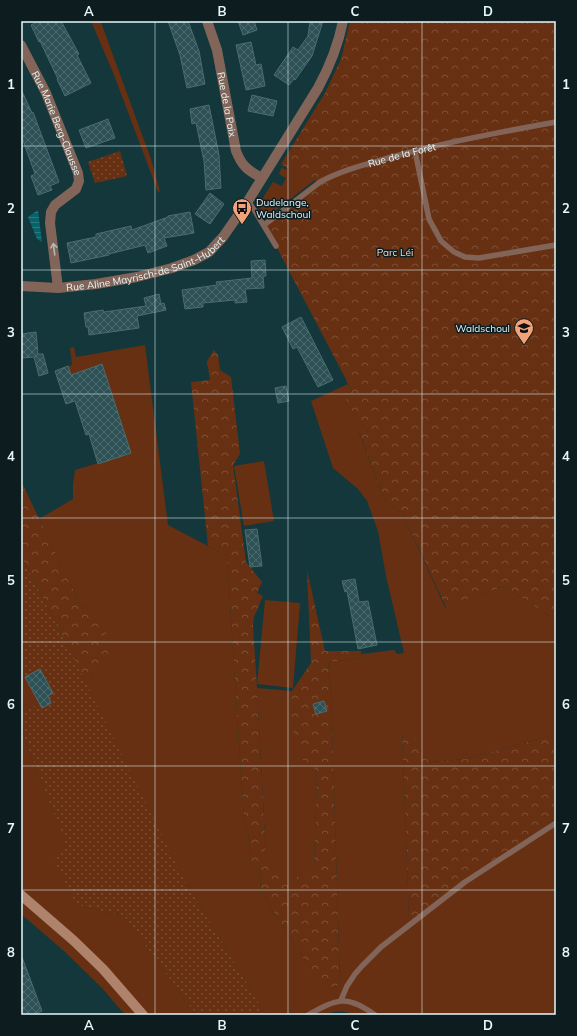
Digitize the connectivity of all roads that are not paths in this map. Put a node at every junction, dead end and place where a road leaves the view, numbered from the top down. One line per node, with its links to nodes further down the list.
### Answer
1 (207, 21): 6 (street, Rue de la Paix)
2 (343, 21): 6 (street)
3 (21, 45): 12 (street, Rue Marie Berg-Clausse, one-way to 3)
4 (556, 122): 5 (lane, Rue de la Forêt)
5 (415, 151): 8 (lane, Rue de la Forêt); 10 (lane)
6 (262, 178): 7 (street)
7 (248, 201): 8 (lane); 12 (street, Rue Aline Mayrisch-de Saint-Hubert)
8 (264, 225): 9 (lane)
9 (276, 246)
10 (556, 246)
11 (21, 286): 12 (street, Rue Aline Mayrisch-de Saint-Hubert)
12 (58, 288)
13 (556, 823): 15 (lane)
14 (21, 895): 16 (main road)
15 (341, 1000): 17 (lane); 18 (lane)
16 (142, 1015)
17 (308, 1015)
18 (375, 1015)

